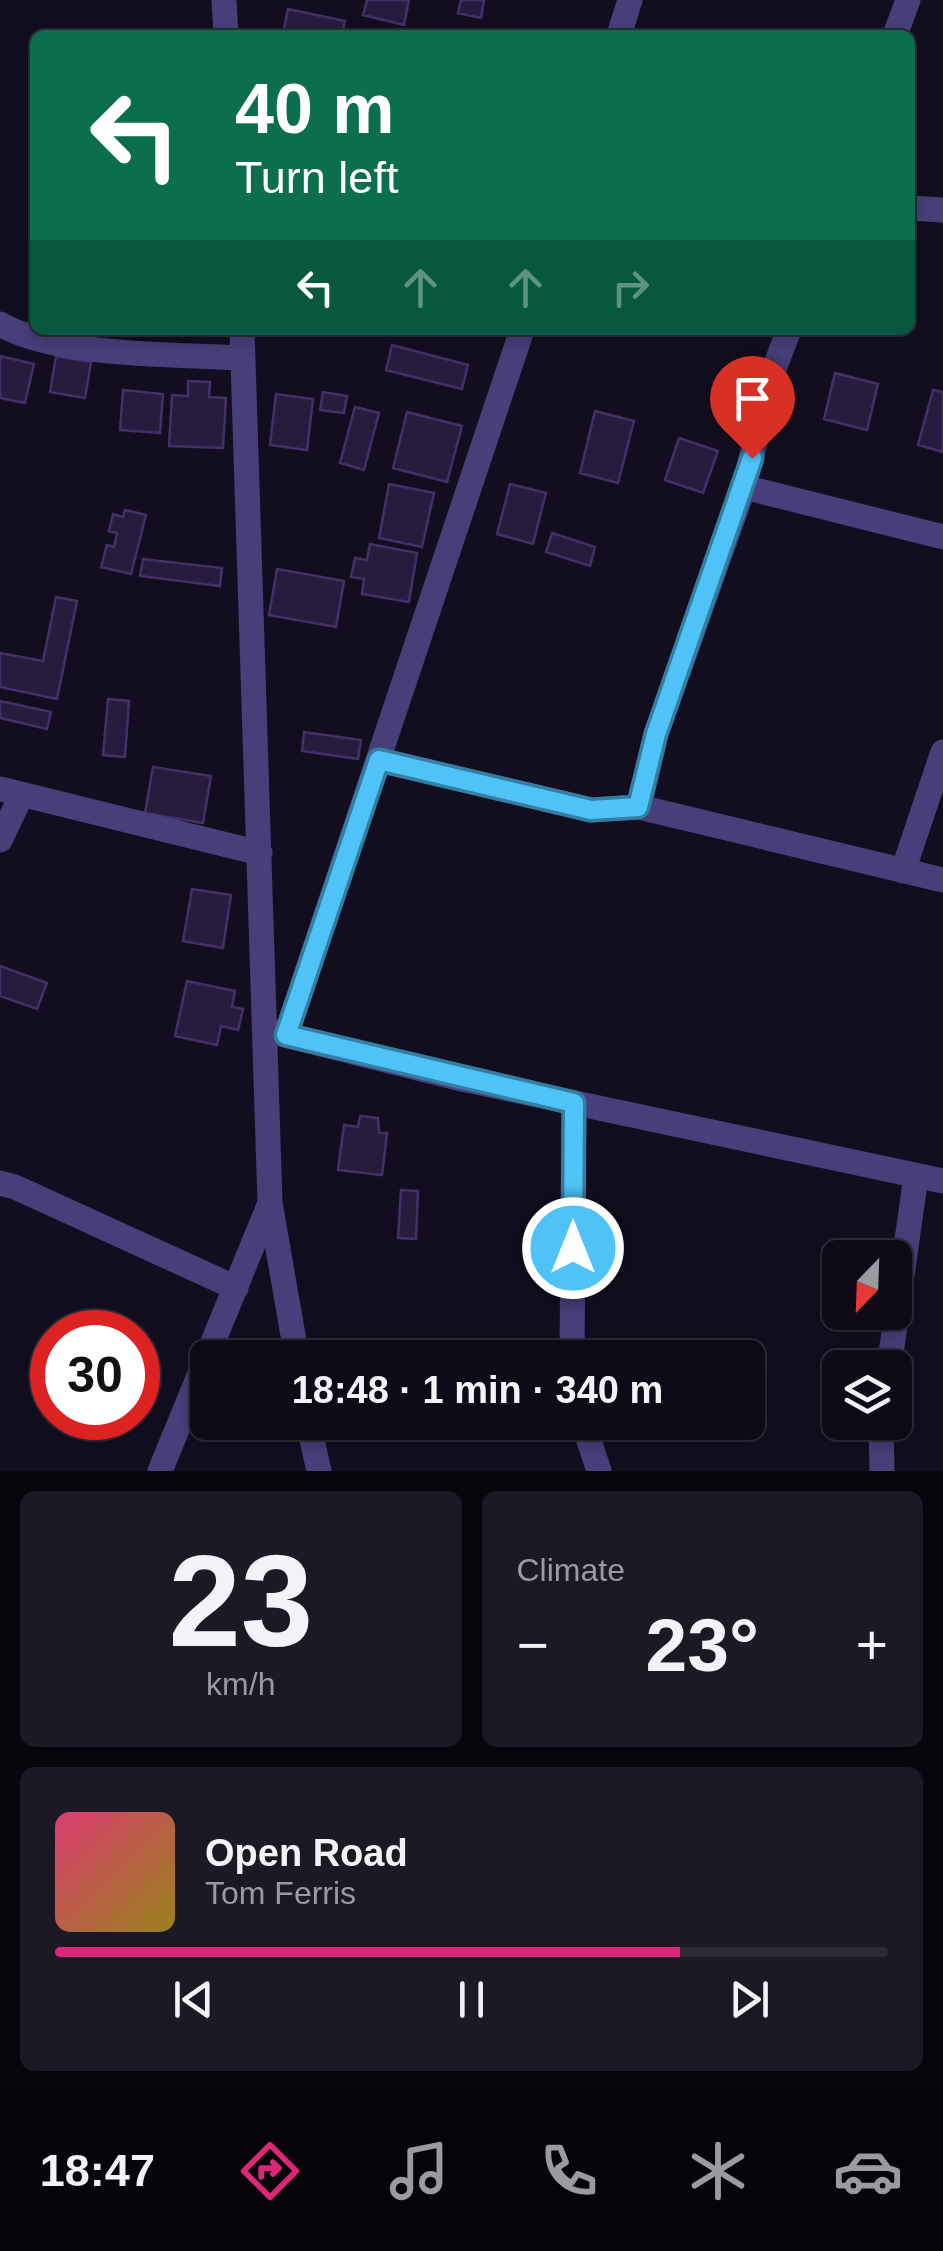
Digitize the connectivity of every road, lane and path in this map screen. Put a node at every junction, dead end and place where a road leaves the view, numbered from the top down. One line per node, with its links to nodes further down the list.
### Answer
1 (224, 0): 4 (street)
2 (630, 0): 5 (street)
3 (908, 0): 6 (street)
4 (230, 30)
5 (621, 30)
6 (897, 30)
7 (915, 208): 8 (street)
8 (943, 210)
9 (0, 324): 13 (street)
10 (242, 335): 13 (street)
11 (520, 335): 17 (street)
12 (788, 335): 14 (street)
13 (242, 358): 21 (street)
14 (744, 487): 15 (street); 19 (street)
15 (943, 536)
16 (943, 752): 22 (street)
17 (379, 760): 19 (street); 24 (street)
18 (10, 792): 20 (street); 21 (street)
19 (638, 807): 22 (street)
20 (0, 840)
21 (260, 853): 24 (street)
22 (903, 871): 23 (street)
23 (943, 880)
24 (274, 1032): 25 (street); 29 (street)
25 (574, 1103): 26 (street); 32 (street)
26 (916, 1176): 27 (street); 33 (street)
27 (943, 1181)
28 (0, 1184): 30 (street)
29 (270, 1204): 30 (street); 31 (street)
30 (236, 1288): 37 (street)
31 (294, 1340)
32 (572, 1340)
33 (892, 1350)
34 (312, 1440): 38 (street)
35 (589, 1440): 39 (street)
36 (881, 1440): 40 (street)
37 (160, 1471)
38 (319, 1471)
39 (599, 1471)
40 (882, 1471)

